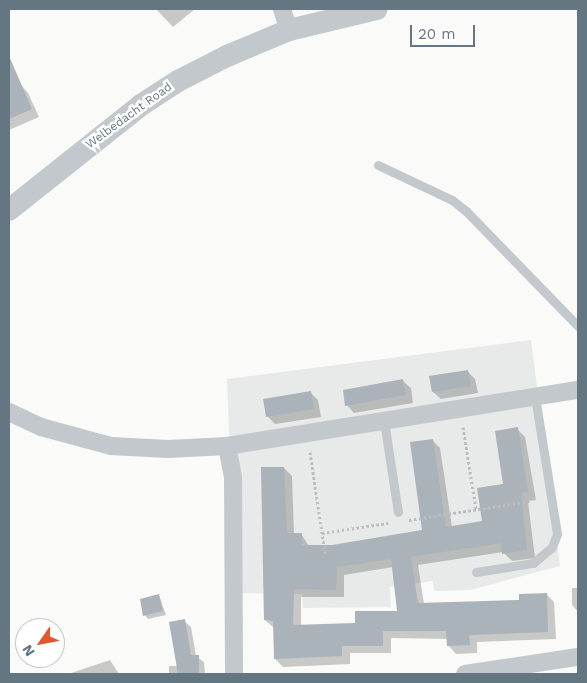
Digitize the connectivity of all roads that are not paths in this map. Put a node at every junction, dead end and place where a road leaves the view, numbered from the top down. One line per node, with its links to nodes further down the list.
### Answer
1 (282, 9): 3 (street)
2 (377, 9): 3 (street, Welbedacht Road)
3 (289, 30): 5 (street, Welbedacht Road)
4 (378, 165): 6 (lane)
5 (9, 210)
6 (578, 326)
7 (578, 390): 8 (street)
8 (535, 397): 10 (street); 13 (lane)
9 (9, 412): 11 (street)
10 (384, 421): 11 (street); 12 (lane)
11 (227, 446): 15 (street)
12 (398, 512)
13 (476, 572)
14 (578, 657): 16 (street)
15 (234, 674)
16 (465, 674)

